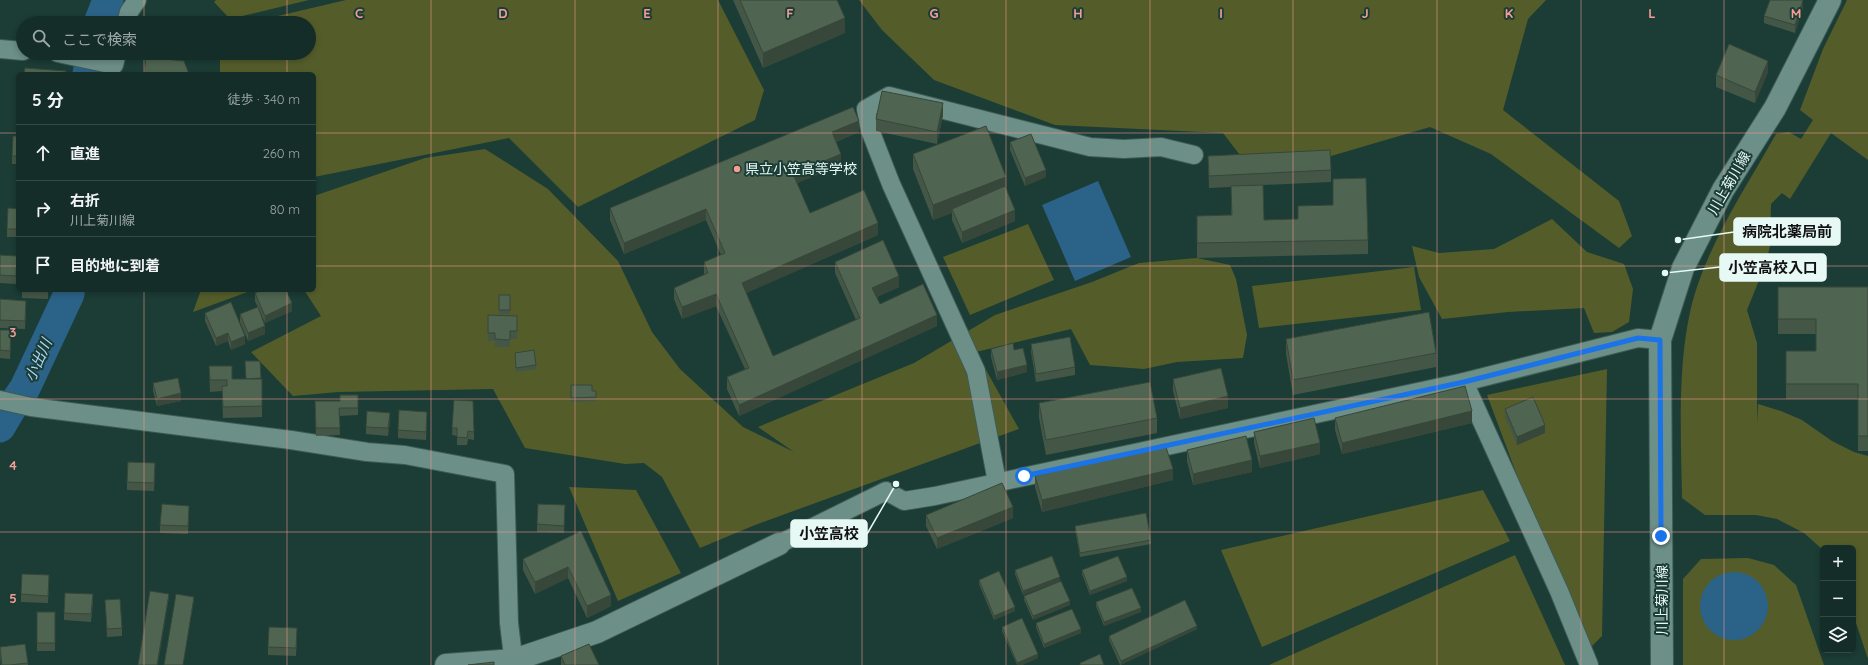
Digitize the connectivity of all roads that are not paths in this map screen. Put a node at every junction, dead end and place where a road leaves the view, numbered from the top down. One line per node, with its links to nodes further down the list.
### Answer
1 (137, 0): 3 (street)
2 (1830, 0): 7 (main road, 川上菊川線)
3 (129, 16)
4 (0, 49): 5 (street)
5 (16, 50)
6 (1194, 155): 10 (street)
7 (1660, 340): 8 (street); 15 (main road, 川上菊川線)
8 (1464, 382): 10 (street); 14 (street)
9 (0, 400): 12 (street)
10 (997, 482): 11 (street)
11 (779, 544): 12 (main road)
12 (514, 662): 13 (main road)
13 (446, 665)
14 (1589, 665)
15 (1662, 665)

